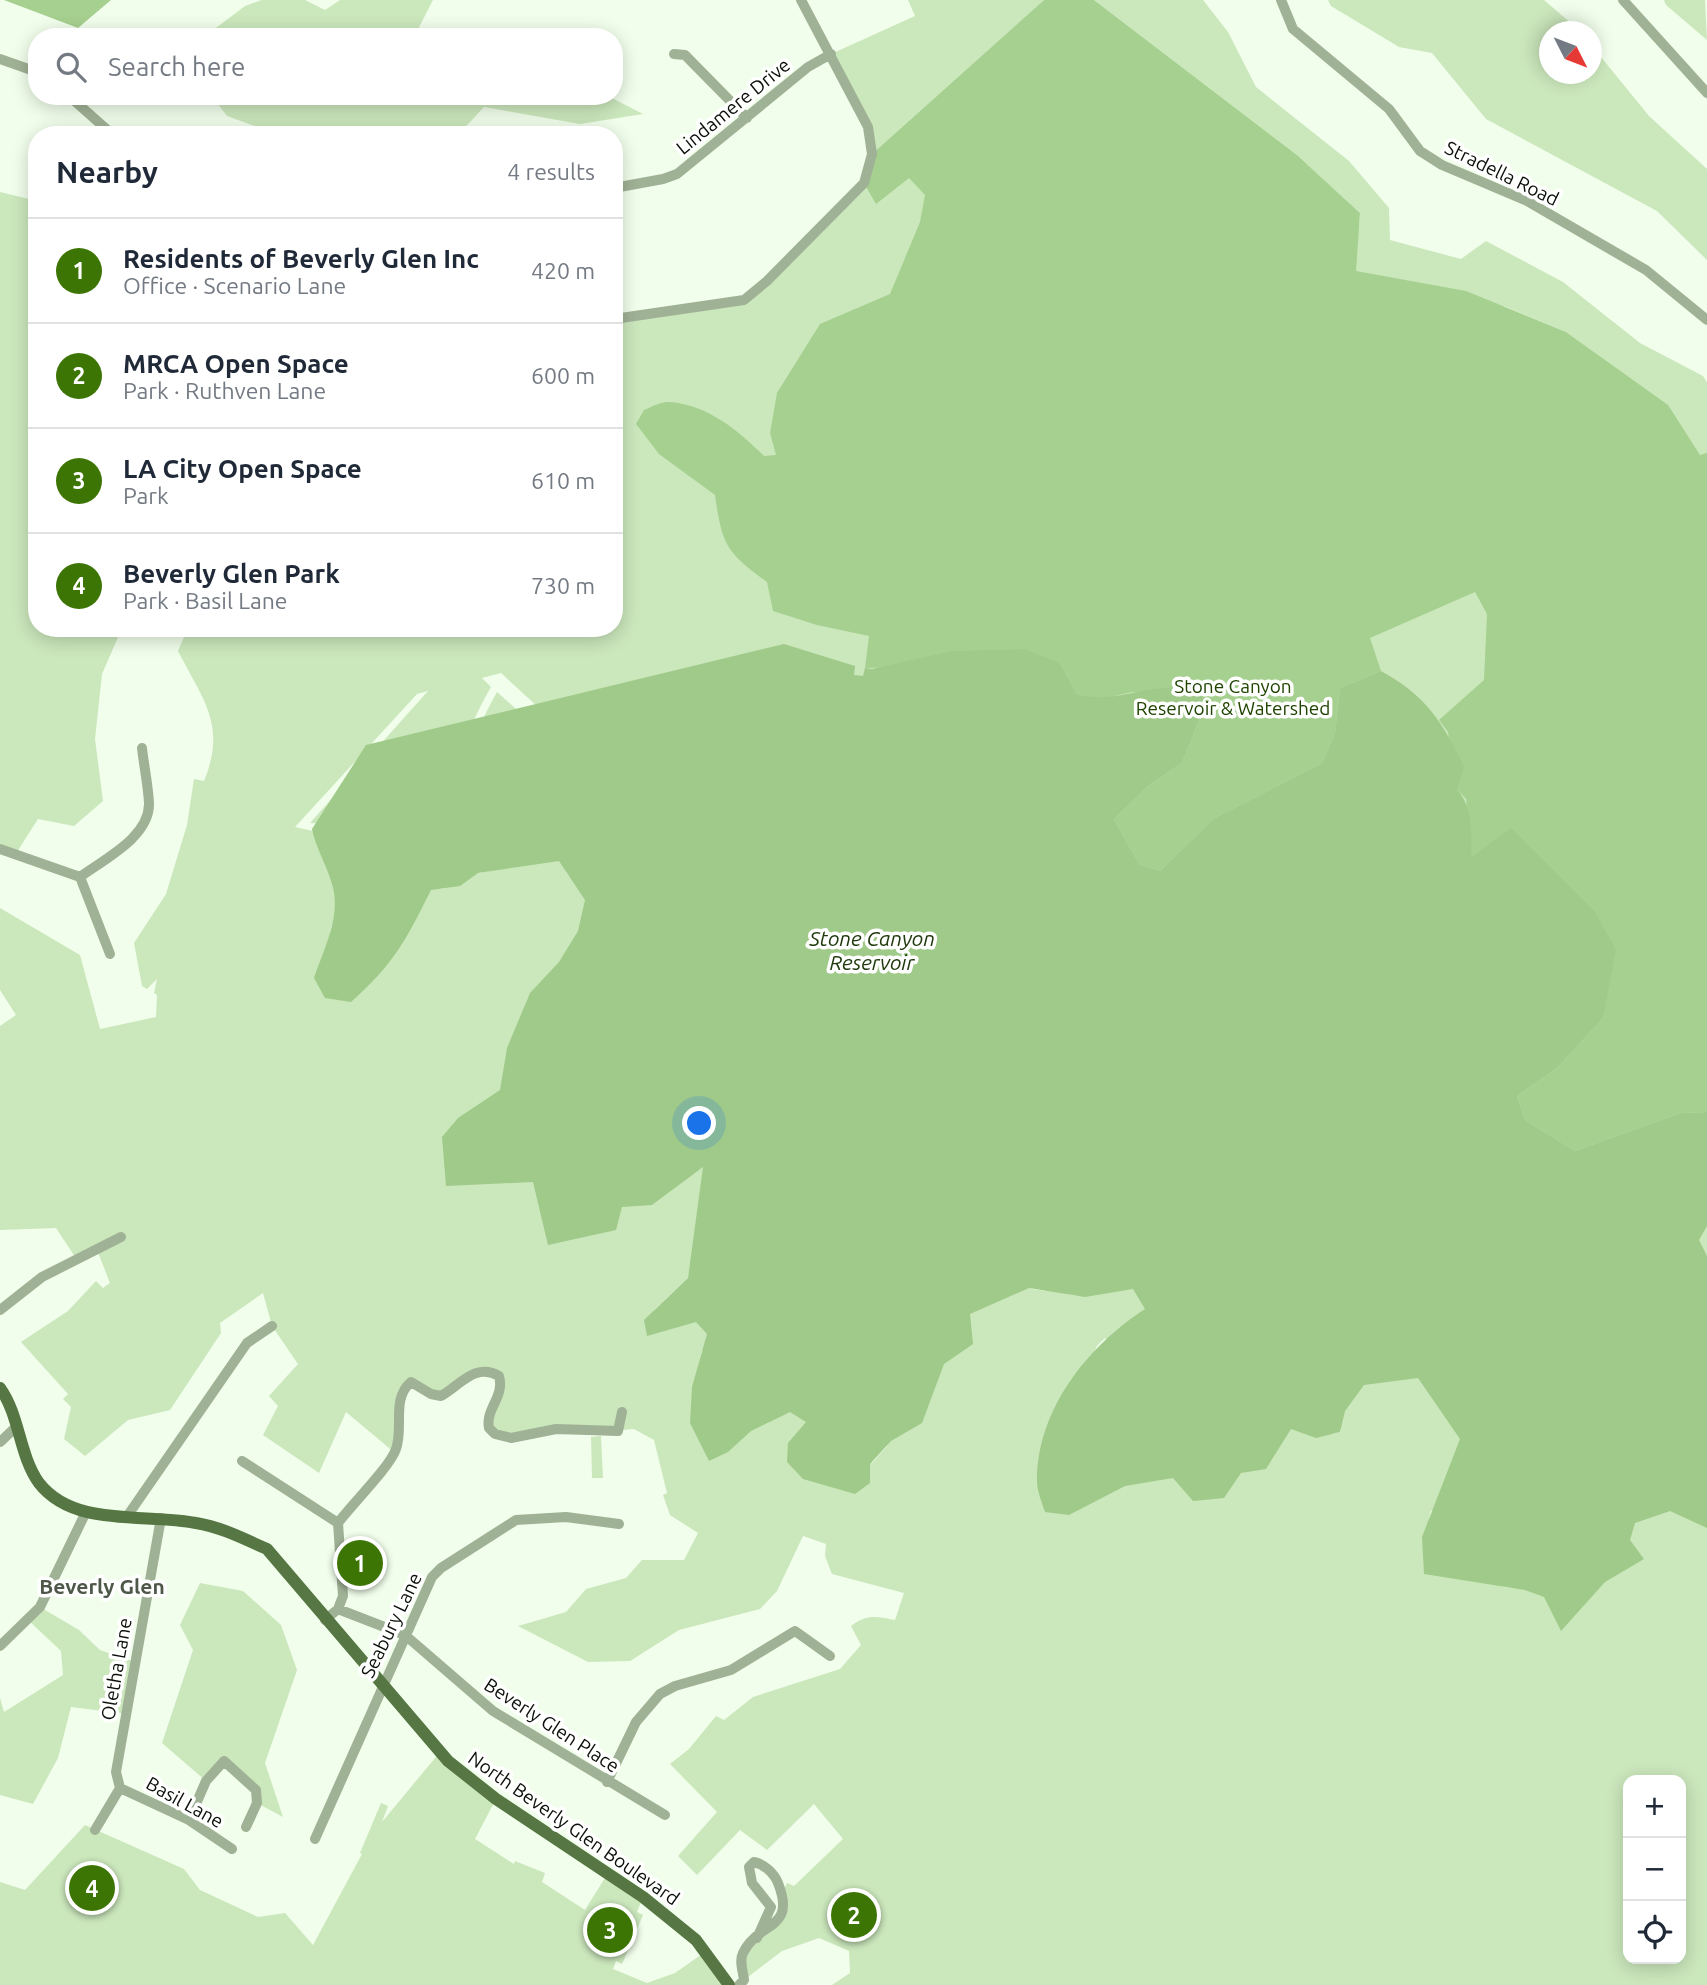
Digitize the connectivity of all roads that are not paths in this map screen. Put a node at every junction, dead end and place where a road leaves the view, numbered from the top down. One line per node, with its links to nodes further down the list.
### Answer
1 (801, 0): 5 (street)
2 (1281, 0): 14 (street, Stradella Road)
3 (1623, 0): 8 (street)
4 (674, 54): 10 (street)
5 (831, 54): 10 (street, Lindamere Drive); 13 (street)
6 (0, 58): 7 (street)
7 (28, 69)
8 (1707, 93)
9 (79, 105): 11 (street)
10 (747, 118): 12 (street, Lindamere Drive)
11 (103, 126)
12 (623, 186)
13 (623, 318)
14 (1707, 320)
15 (142, 748): 17 (street)
16 (0, 849): 17 (street)
17 (80, 877): 18 (street)
18 (110, 954)
19 (121, 1237): 20 (street)
20 (0, 1310)
21 (272, 1326): 28 (street)
22 (0, 1388): 24 (main road, North Beverly Glen Boulevard)
23 (622, 1412): 30 (street)
24 (18, 1426): 25 (street); 27 (main road, North Beverly Glen Boulevard)
25 (0, 1442)
26 (242, 1461): 30 (street)
27 (85, 1514): 28 (main road, North Beverly Glen Boulevard); 35 (street)
28 (128, 1515): 29 (main road, North Beverly Glen Boulevard)
29 (161, 1518): 33 (main road, North Beverly Glen Boulevard); 39 (street, Oletha Lane)
30 (338, 1523): 32 (street)
31 (619, 1524): 34 (street, Seabury Lane)
32 (338, 1609): 33 (street); 34 (street, Beverly Glen Place)
33 (325, 1620): 37 (main road, North Beverly Glen Boulevard)
34 (405, 1636): 37 (street, Seabury Lane); 38 (street, Beverly Glen Place)
35 (0, 1646)
36 (830, 1656): 38 (street)
37 (381, 1685): 44 (street, Seabury Lane); 47 (main road, North Beverly Glen Boulevard)
38 (607, 1782): 40 (street, Beverly Glen Place)
39 (120, 1788): 41 (street, Basil Lane); 42 (street)
40 (665, 1815)
41 (189, 1820): 43 (street); 45 (street, Basil Lane)
42 (97, 1825)
43 (246, 1827)
44 (316, 1839)
45 (232, 1849)
46 (757, 1938): 46 (street); 48 (street)
47 (729, 1985)
48 (739, 1985)

